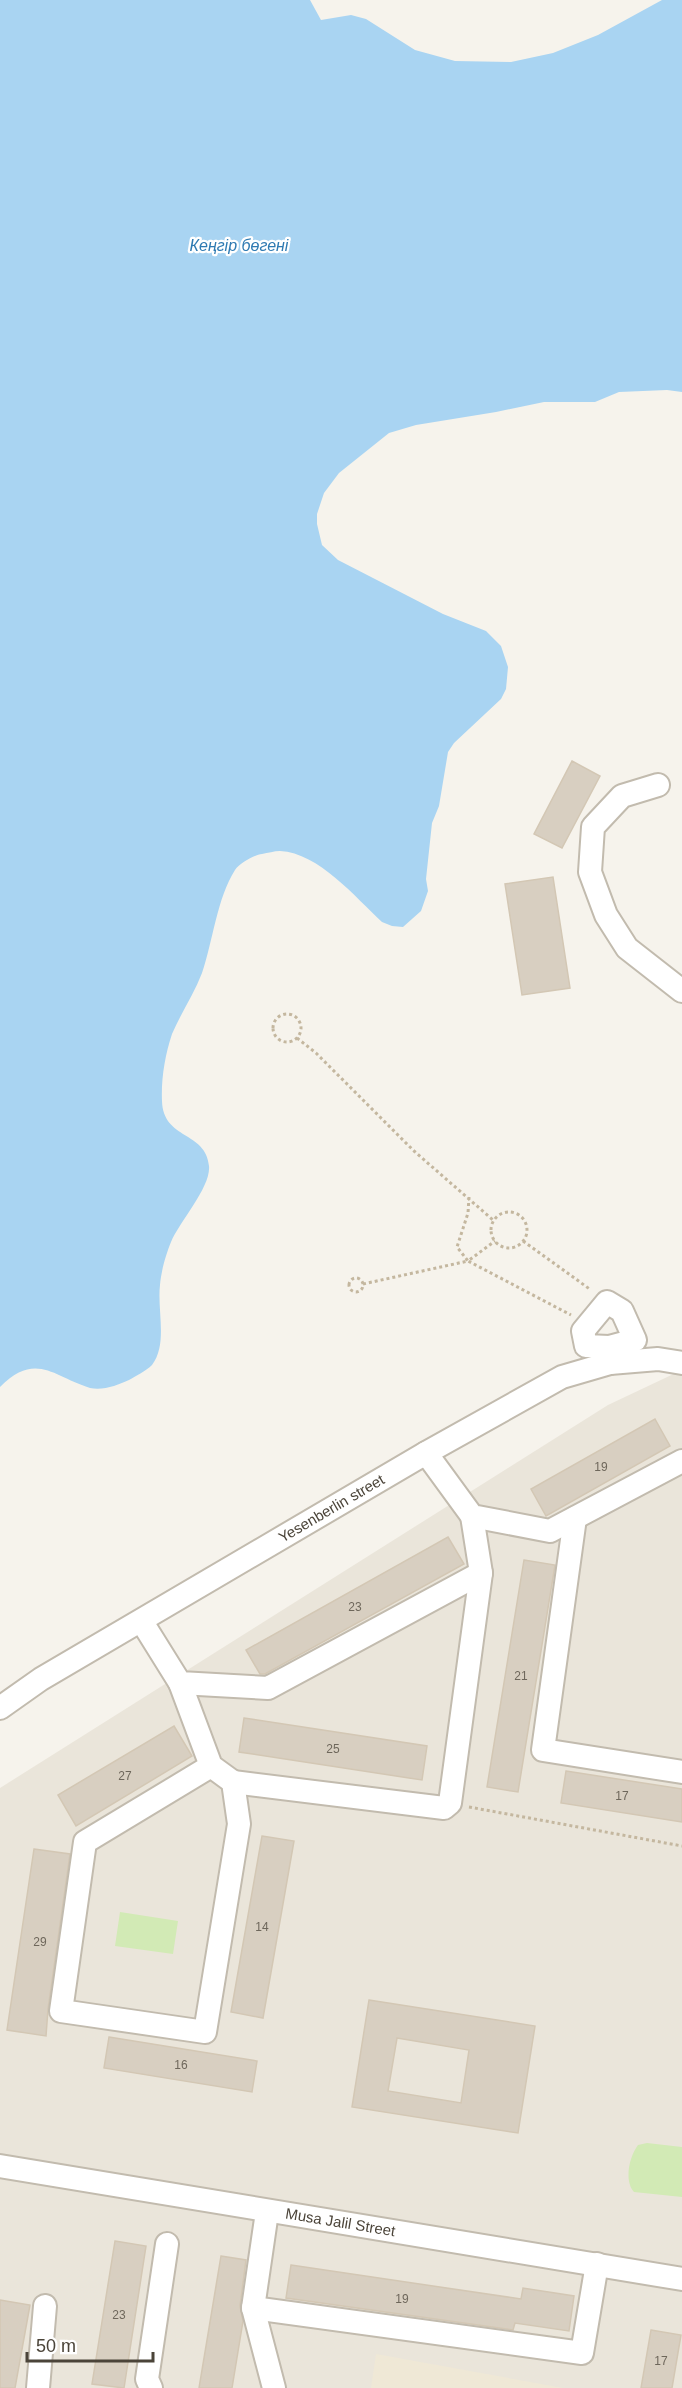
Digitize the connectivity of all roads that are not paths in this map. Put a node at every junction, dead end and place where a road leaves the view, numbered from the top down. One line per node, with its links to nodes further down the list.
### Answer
1 (658, 785): 2 (street)
2 (682, 991)
3 (609, 1355): 3 (street); 4 (street, Yesenberlin street); 5 (street, Yesenberlin street)
4 (682, 1363)
5 (426, 1453): 7 (street); 10 (street, Yesenberlin street)
6 (682, 1461): 8 (street)
7 (472, 1516): 8 (street); 9 (street)
8 (575, 1518): 14 (street)
9 (481, 1573): 11 (street); 15 (street)
10 (142, 1622): 11 (street); 12 (street, Yesenberlin street)
11 (180, 1683): 13 (street)
12 (0, 1708)
13 (211, 1766): 15 (street); 15 (street)
14 (682, 1772)
15 (233, 1782)
16 (0, 2166): 17 (street, Musa Jalil Street)
17 (267, 2212): 19 (street, Musa Jalil Street); 22 (street)
18 (167, 2244): 24 (street)
19 (597, 2264): 20 (street, Musa Jalil Street); 22 (street)
20 (682, 2279)
21 (45, 2306): 23 (street)
22 (253, 2308): 25 (street)
23 (38, 2388)
24 (151, 2388)
25 (274, 2388)

